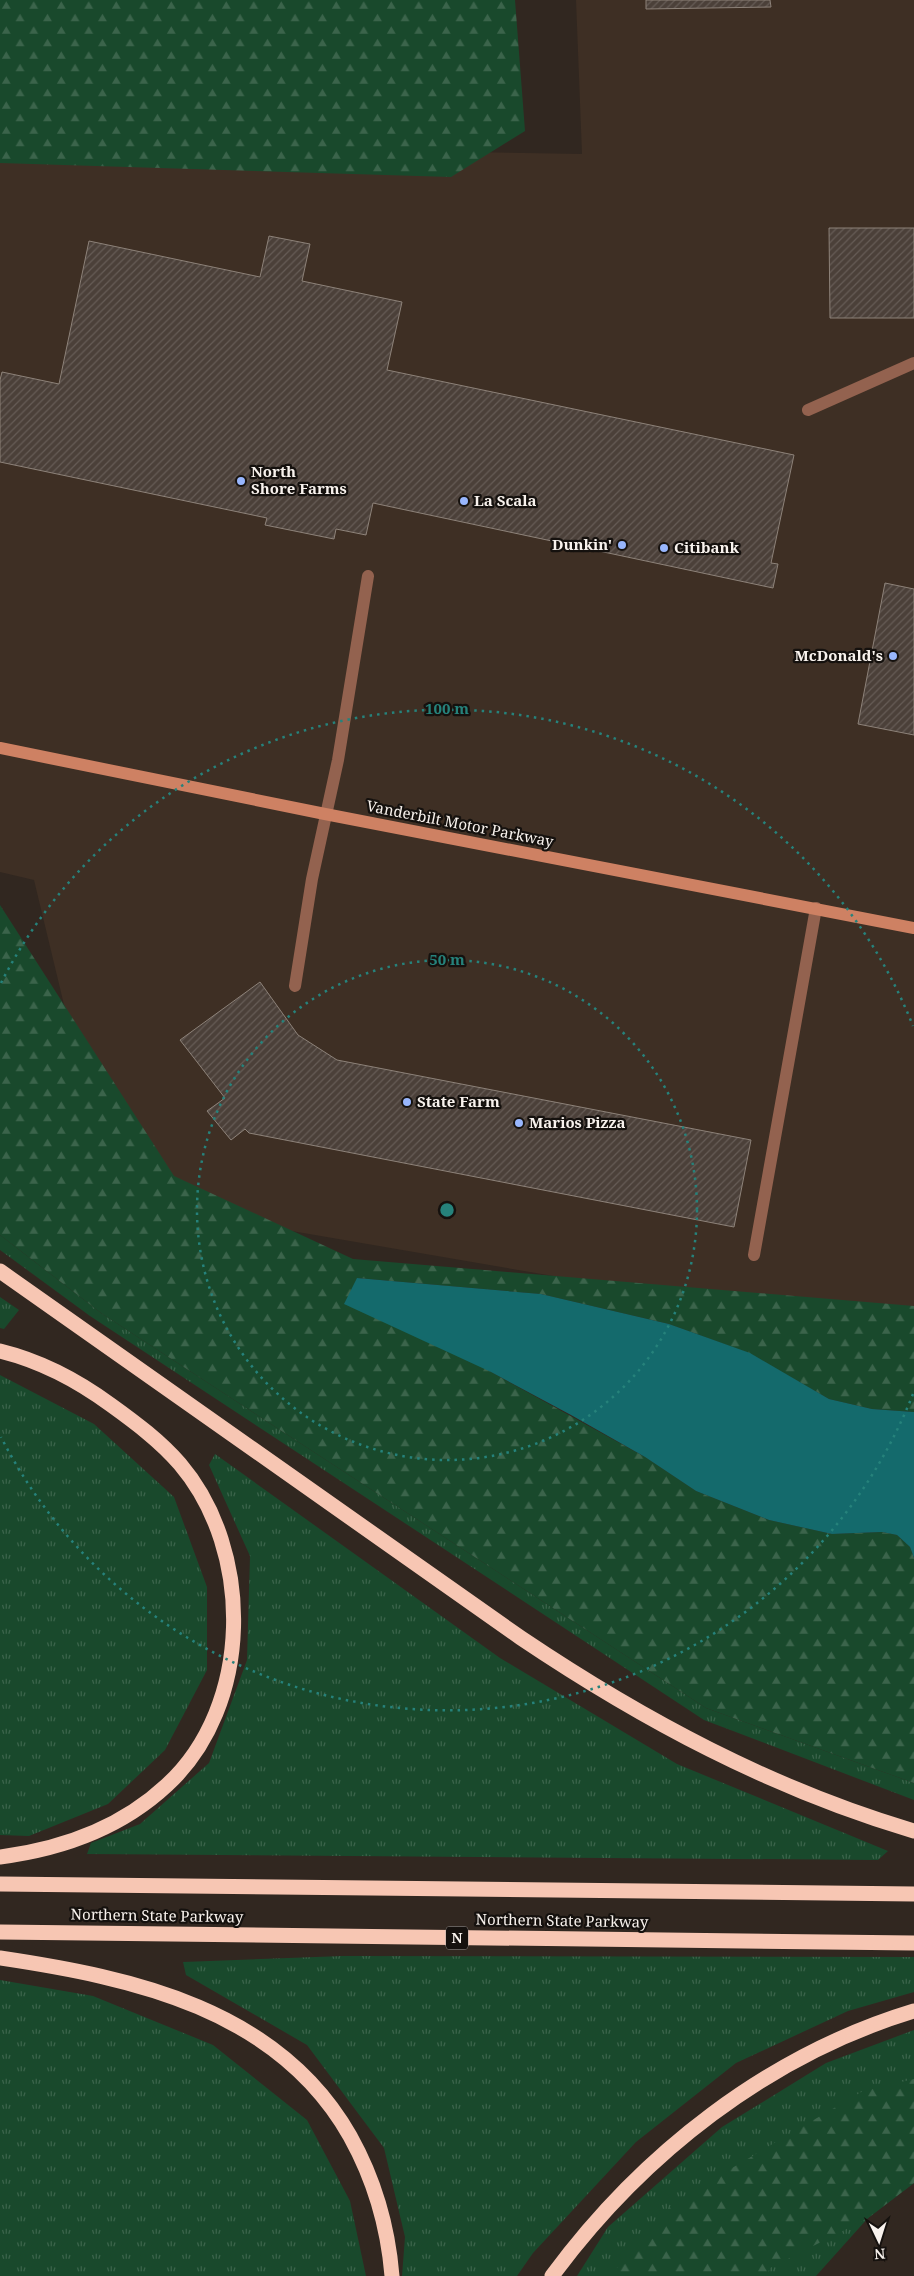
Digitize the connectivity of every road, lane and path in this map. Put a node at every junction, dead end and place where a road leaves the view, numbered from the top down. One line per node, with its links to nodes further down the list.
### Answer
1 (914, 363): 2 (lane)
2 (808, 410)
3 (368, 576): 5 (lane)
4 (0, 748): 5 (main road, Vanderbilt Motor Parkway)
5 (325, 814): 6 (main road, Vanderbilt Motor Parkway); 8 (lane)
6 (816, 908): 7 (main road, Vanderbilt Motor Parkway); 9 (lane)
7 (914, 928)
8 (294, 986)
9 (754, 1255)
10 (0, 1271): 12 (highway)
11 (0, 1351): 13 (highway)
12 (914, 1831)
13 (0, 1857)
14 (0, 1884): 15 (highway, Northern State Parkway)
15 (914, 1894)
16 (0, 1932): 17 (highway, Northern State Parkway / N)
17 (914, 1943)
18 (0, 1958): 20 (highway)
19 (914, 2011): 21 (highway)
20 (392, 2276)
21 (552, 2276)

